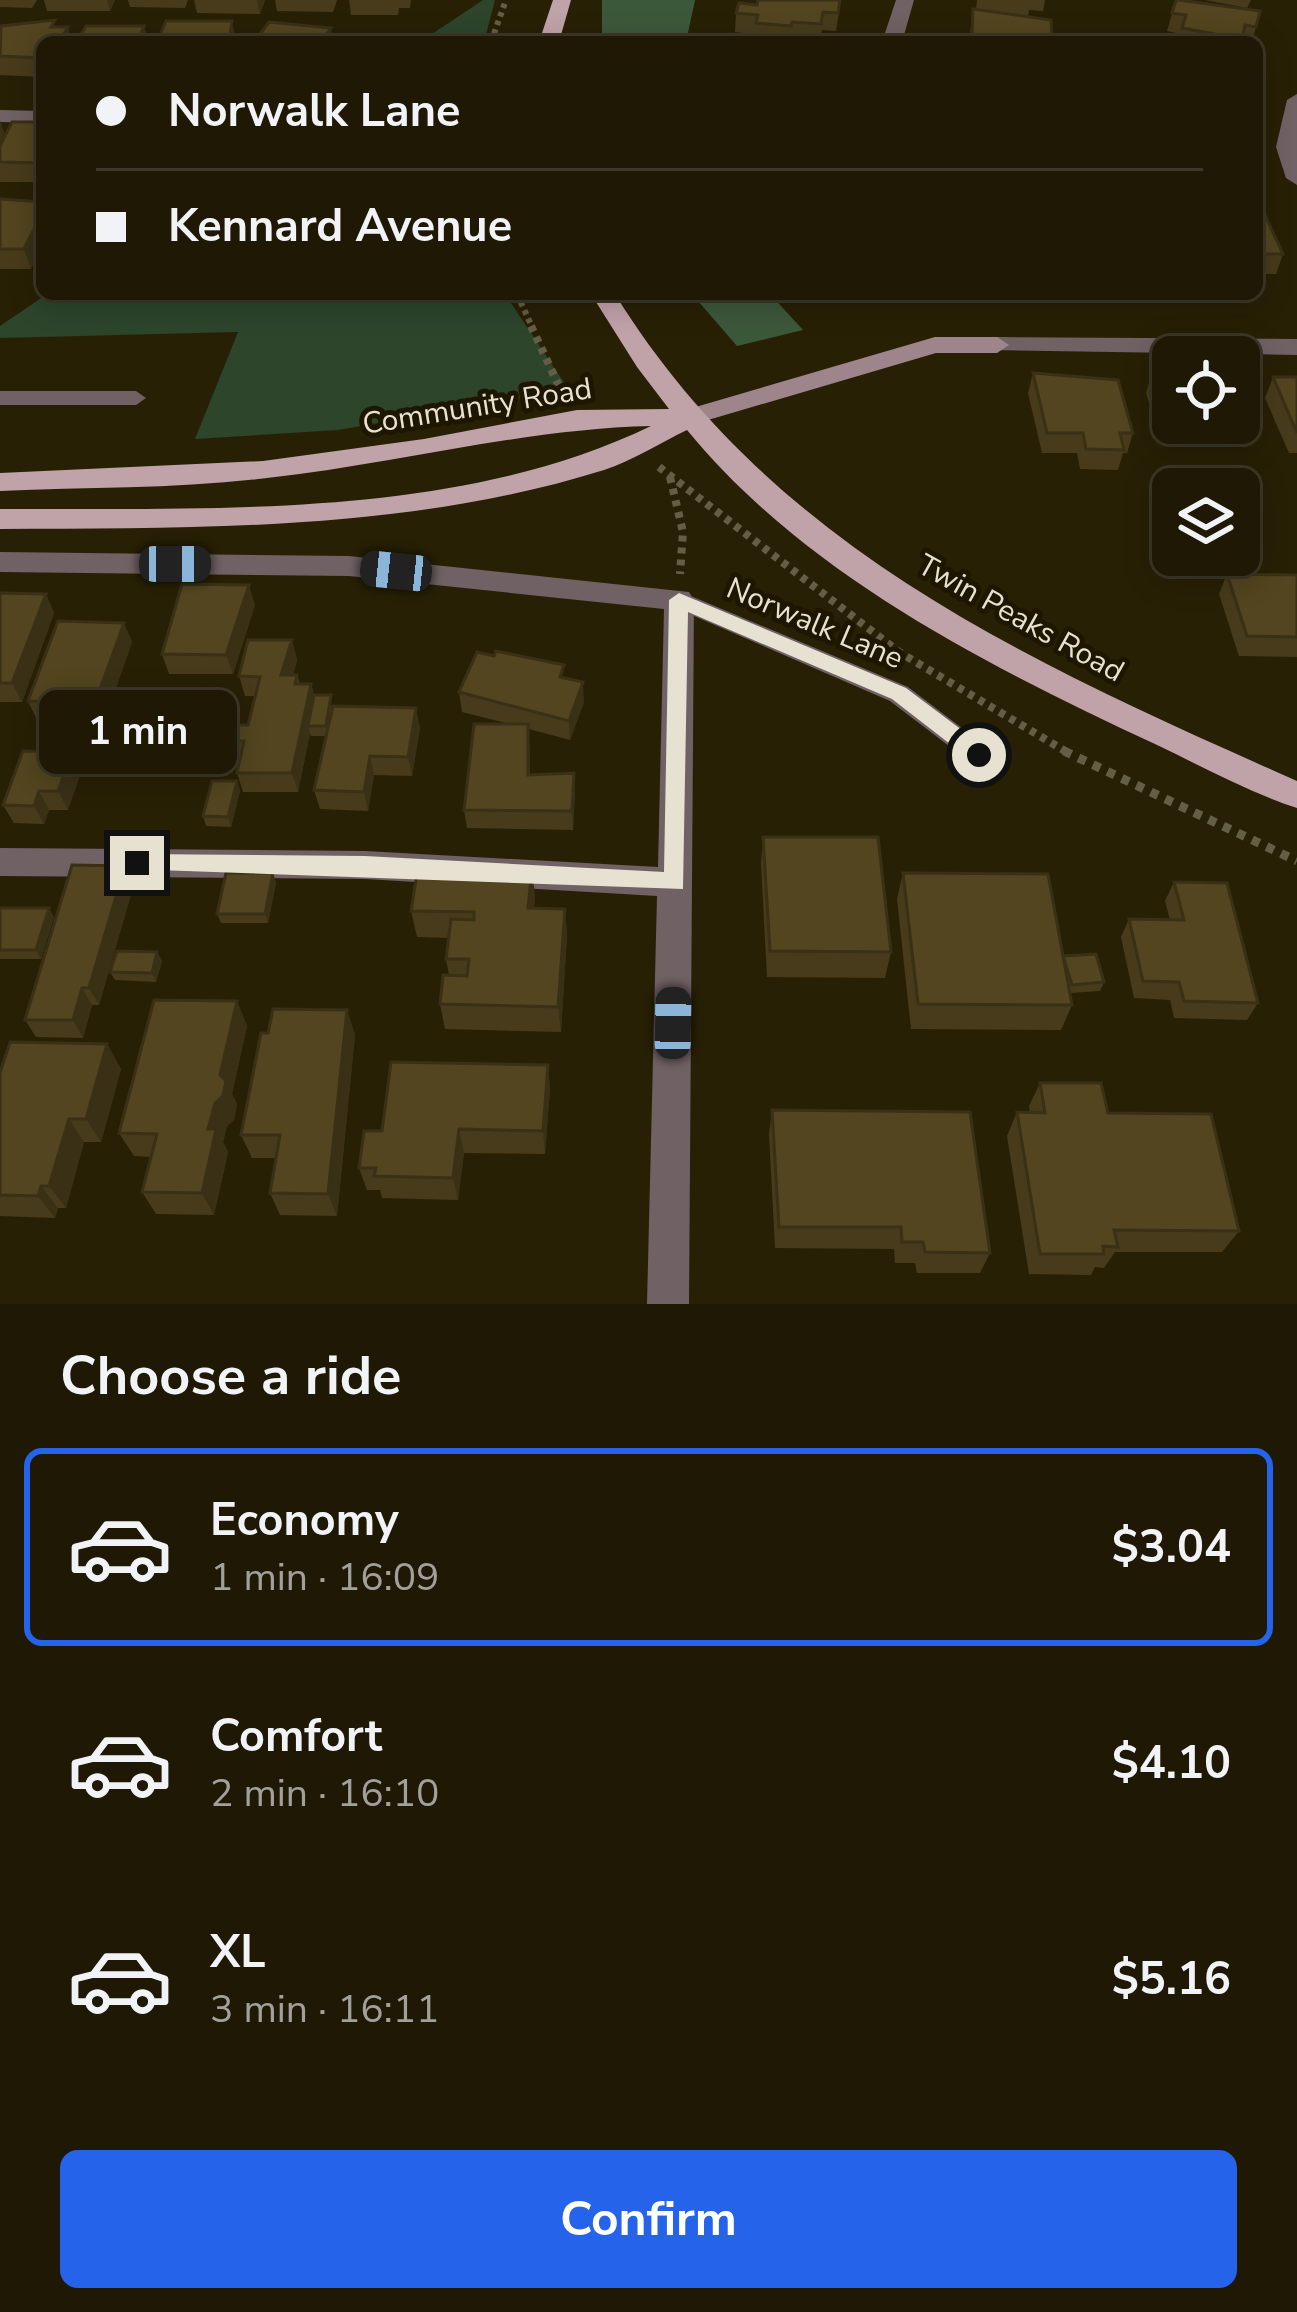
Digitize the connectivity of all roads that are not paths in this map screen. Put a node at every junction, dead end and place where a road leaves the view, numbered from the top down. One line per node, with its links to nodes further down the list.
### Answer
1 (562, 0): 3 (main road)
2 (905, 0): 4 (street)
3 (551, 36)
4 (894, 36)
5 (1297, 100): 8 (street)
6 (0, 116): 7 (street)
7 (36, 117)
8 (1297, 178)
9 (607, 300): 13 (main road, Twin Peaks Road)
10 (1297, 347): 13 (street)
11 (0, 398): 12 (lane)
12 (136, 398)
13 (691, 417): 14 (main road, Community Road); 15 (main road); 19 (main road, Twin Peaks Road)
14 (0, 482)
15 (0, 519)
16 (0, 562): 17 (street)
17 (679, 600): 18 (lane, Norwalk Lane); 21 (street)
18 (979, 755)
19 (1297, 795)
20 (0, 862): 21 (street)
21 (675, 882): 22 (street)
22 (668, 1304)

